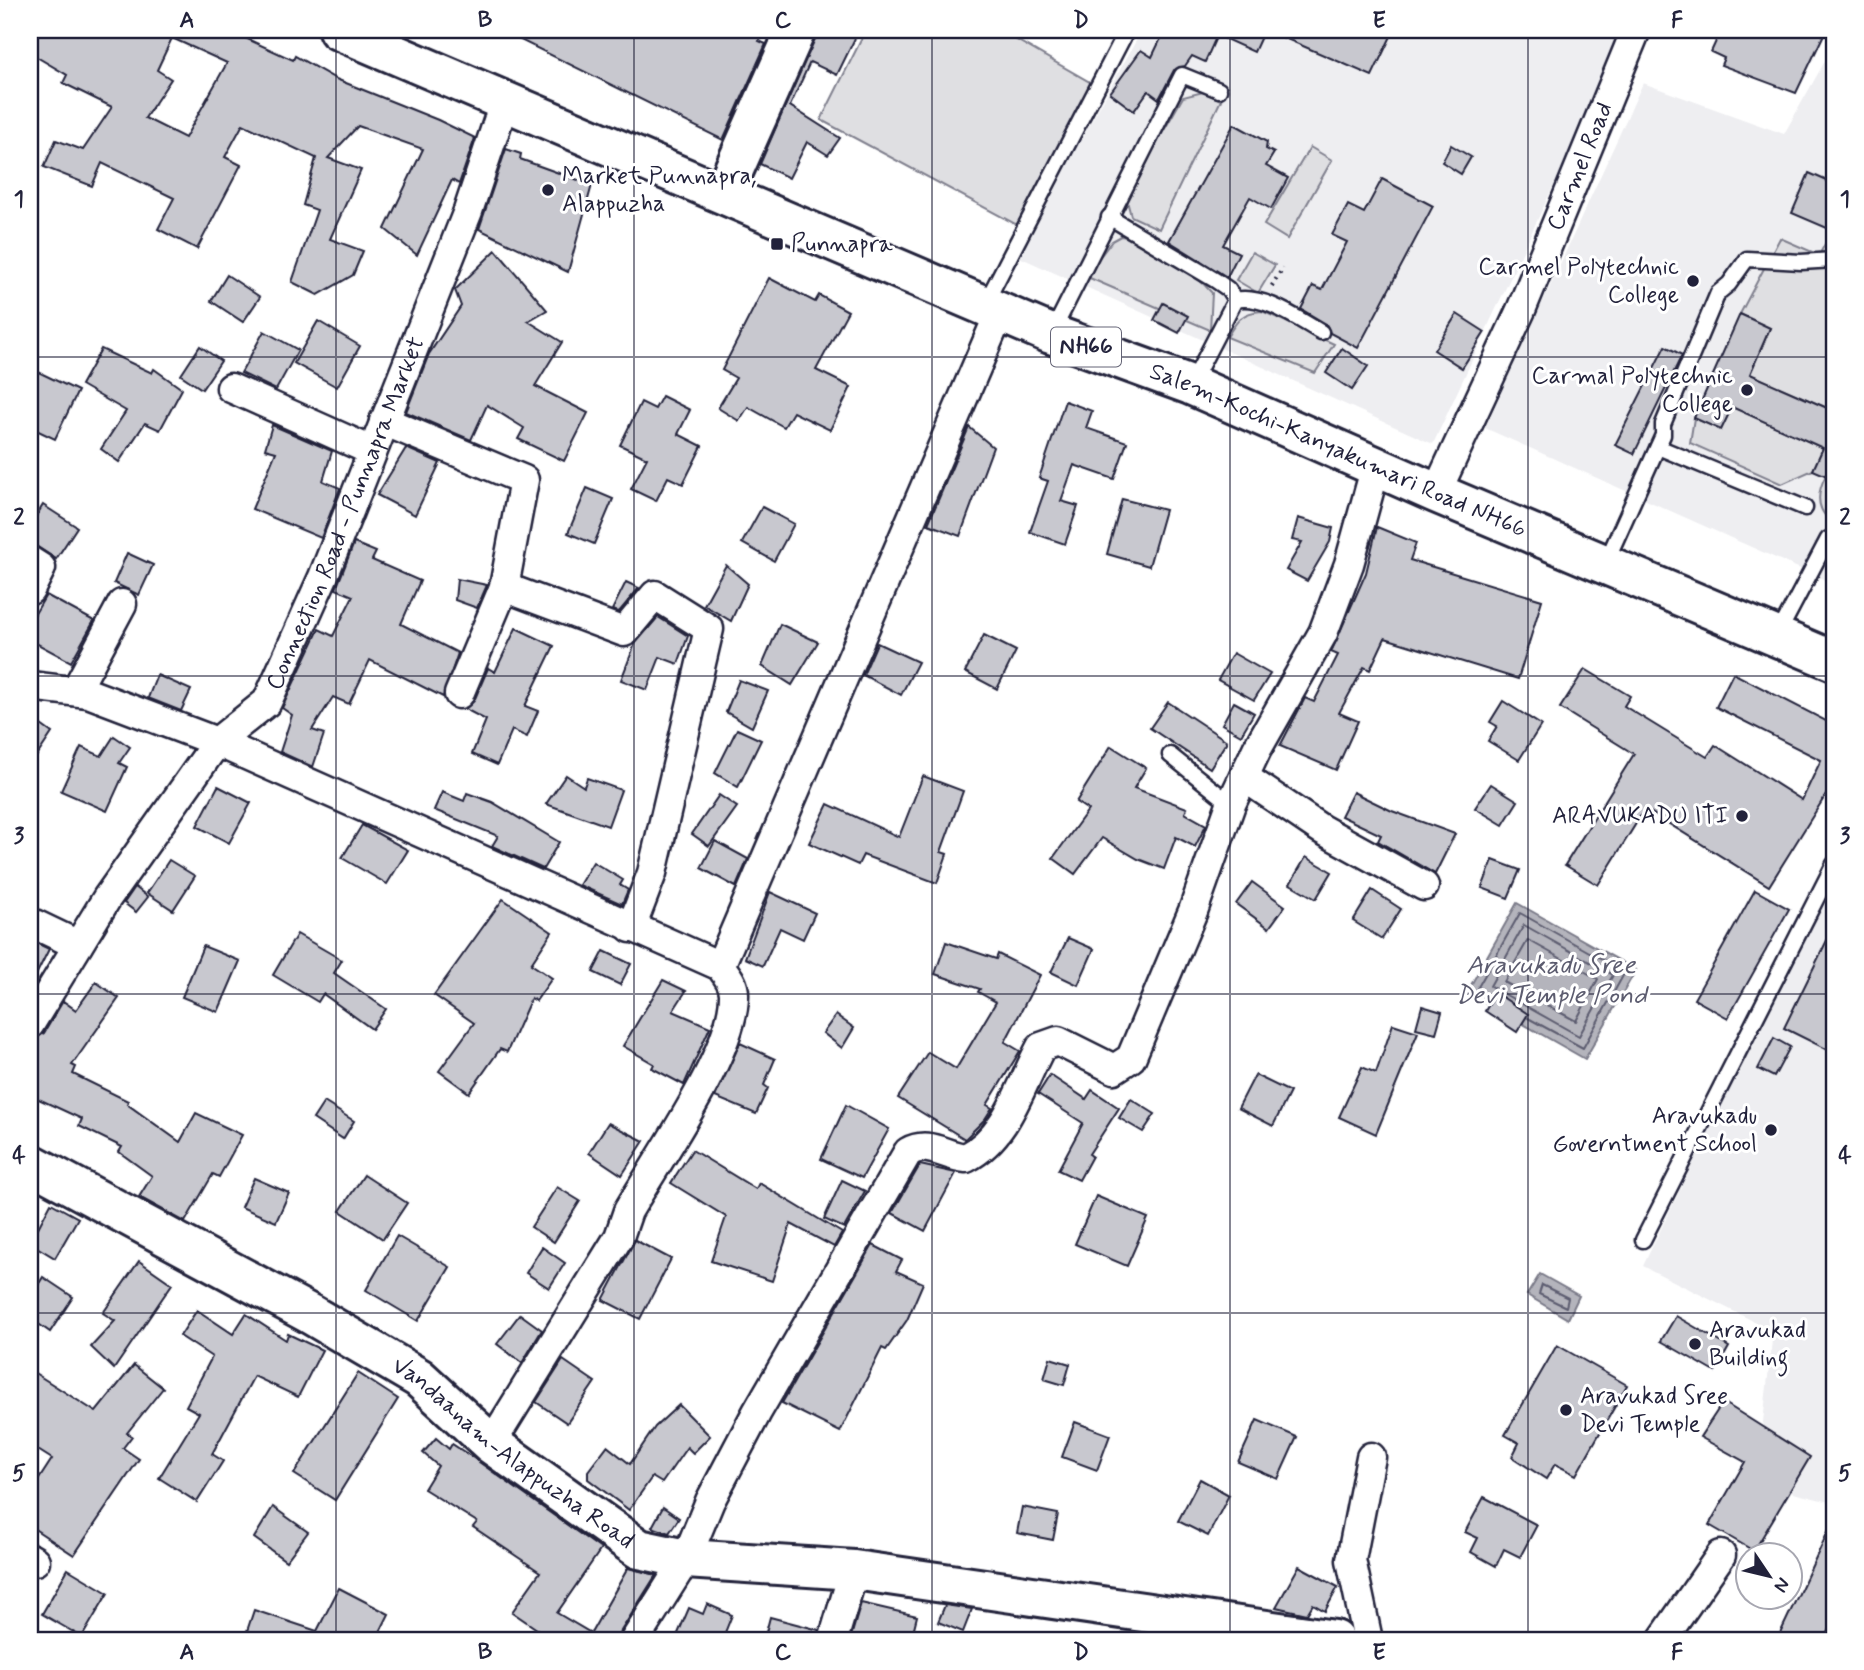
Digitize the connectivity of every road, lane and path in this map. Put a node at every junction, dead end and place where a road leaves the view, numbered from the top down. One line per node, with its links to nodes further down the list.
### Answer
1 (338, 30): 6 (main road, Salem-Kochi-Kanyakumari Road NH66 / NH66)
2 (796, 30): 7 (main road)
3 (1127, 30): 13 (lane)
4 (1636, 30): 22 (street, Carmel Road)
5 (1219, 90): 8 (lane)
6 (504, 103): 7 (main road, Salem-Kochi-Kanyakumari Road NH66 / NH66); 18 (street, Connection Road - Punnapra Market)
7 (724, 192): 13 (main road, Salem-Kochi-Kanyakumari Road NH66 / NH66)
8 (1109, 217): 12 (lane); 15 (lane)
9 (1834, 260): 19 (lane)
10 (1283, 268): 11 (path)
11 (1272, 286)
12 (1235, 300): 14 (lane); 16 (lane)
13 (992, 309): 15 (main road, Salem-Kochi-Kanyakumari Road NH66 / NH66); 44 (street)
14 (1321, 332)
15 (1051, 334): 16 (main road, Salem-Kochi-Kanyakumari Road NH66 / NH66)
16 (1191, 385): 21 (main road, Salem-Kochi-Kanyakumari Road NH66 / NH66)
17 (231, 388): 20 (street)
18 (384, 421): 20 (street, Connection Road - Punnapra Market); 27 (street)
19 (1661, 441): 23 (lane); 26 (lane)
20 (372, 451): 35 (street, Connection Road - Punnapra Market)
21 (1376, 466): 22 (main road, Salem-Kochi-Kanyakumari Road NH66 / NH66); 37 (street)
22 (1436, 493): 26 (main road, Salem-Kochi-Kanyakumari Road NH66 / NH66)
23 (1805, 508)
24 (1828, 539): 30 (lane)
25 (30, 561): 28 (street)
26 (1605, 565): 30 (main road, Salem-Kochi-Kanyakumari Road NH66 / NH66)
27 (503, 587): 34 (street); 42 (street)
28 (30, 590)
29 (122, 604): 33 (street)
30 (1777, 636): 31 (main road, Salem-Kochi-Kanyakumari Road NH66 / NH66)
31 (1834, 661)
32 (30, 687): 33 (street)
33 (76, 690): 35 (street)
34 (460, 694)
35 (217, 743): 42 (street); 43 (street, Connection Road - Punnapra Market)
36 (1170, 755): 38 (lane)
37 (1244, 776): 38 (street); 40 (street)
38 (1231, 804): 51 (street)
39 (1834, 864): 47 (lane)
40 (1424, 886)
41 (30, 922): 43 (street)
42 (631, 928): 44 (street)
43 (78, 945): 45 (street, Connection Road - Punnapra Market)
44 (720, 965): 48 (street)
45 (30, 1024)
46 (30, 1163): 48 (main road, Vandaanam-Alappuzha Road)
47 (1643, 1240)
48 (491, 1444): 51 (main road, Vandaanam-Alappuzha Road)
49 (1371, 1457): 57 (street)
50 (1721, 1555): 58 (street)
51 (686, 1559): 52 (main road, Vandaanam-Alappuzha Road); 54 (street)
52 (854, 1570): 53 (main road, Vandaanam-Alappuzha Road); 55 (street)
53 (1237, 1634): 56 (main road, Vandaanam-Alappuzha Road)
54 (635, 1640)
55 (833, 1640)
56 (1335, 1640)
57 (1368, 1640)
58 (1662, 1640)

